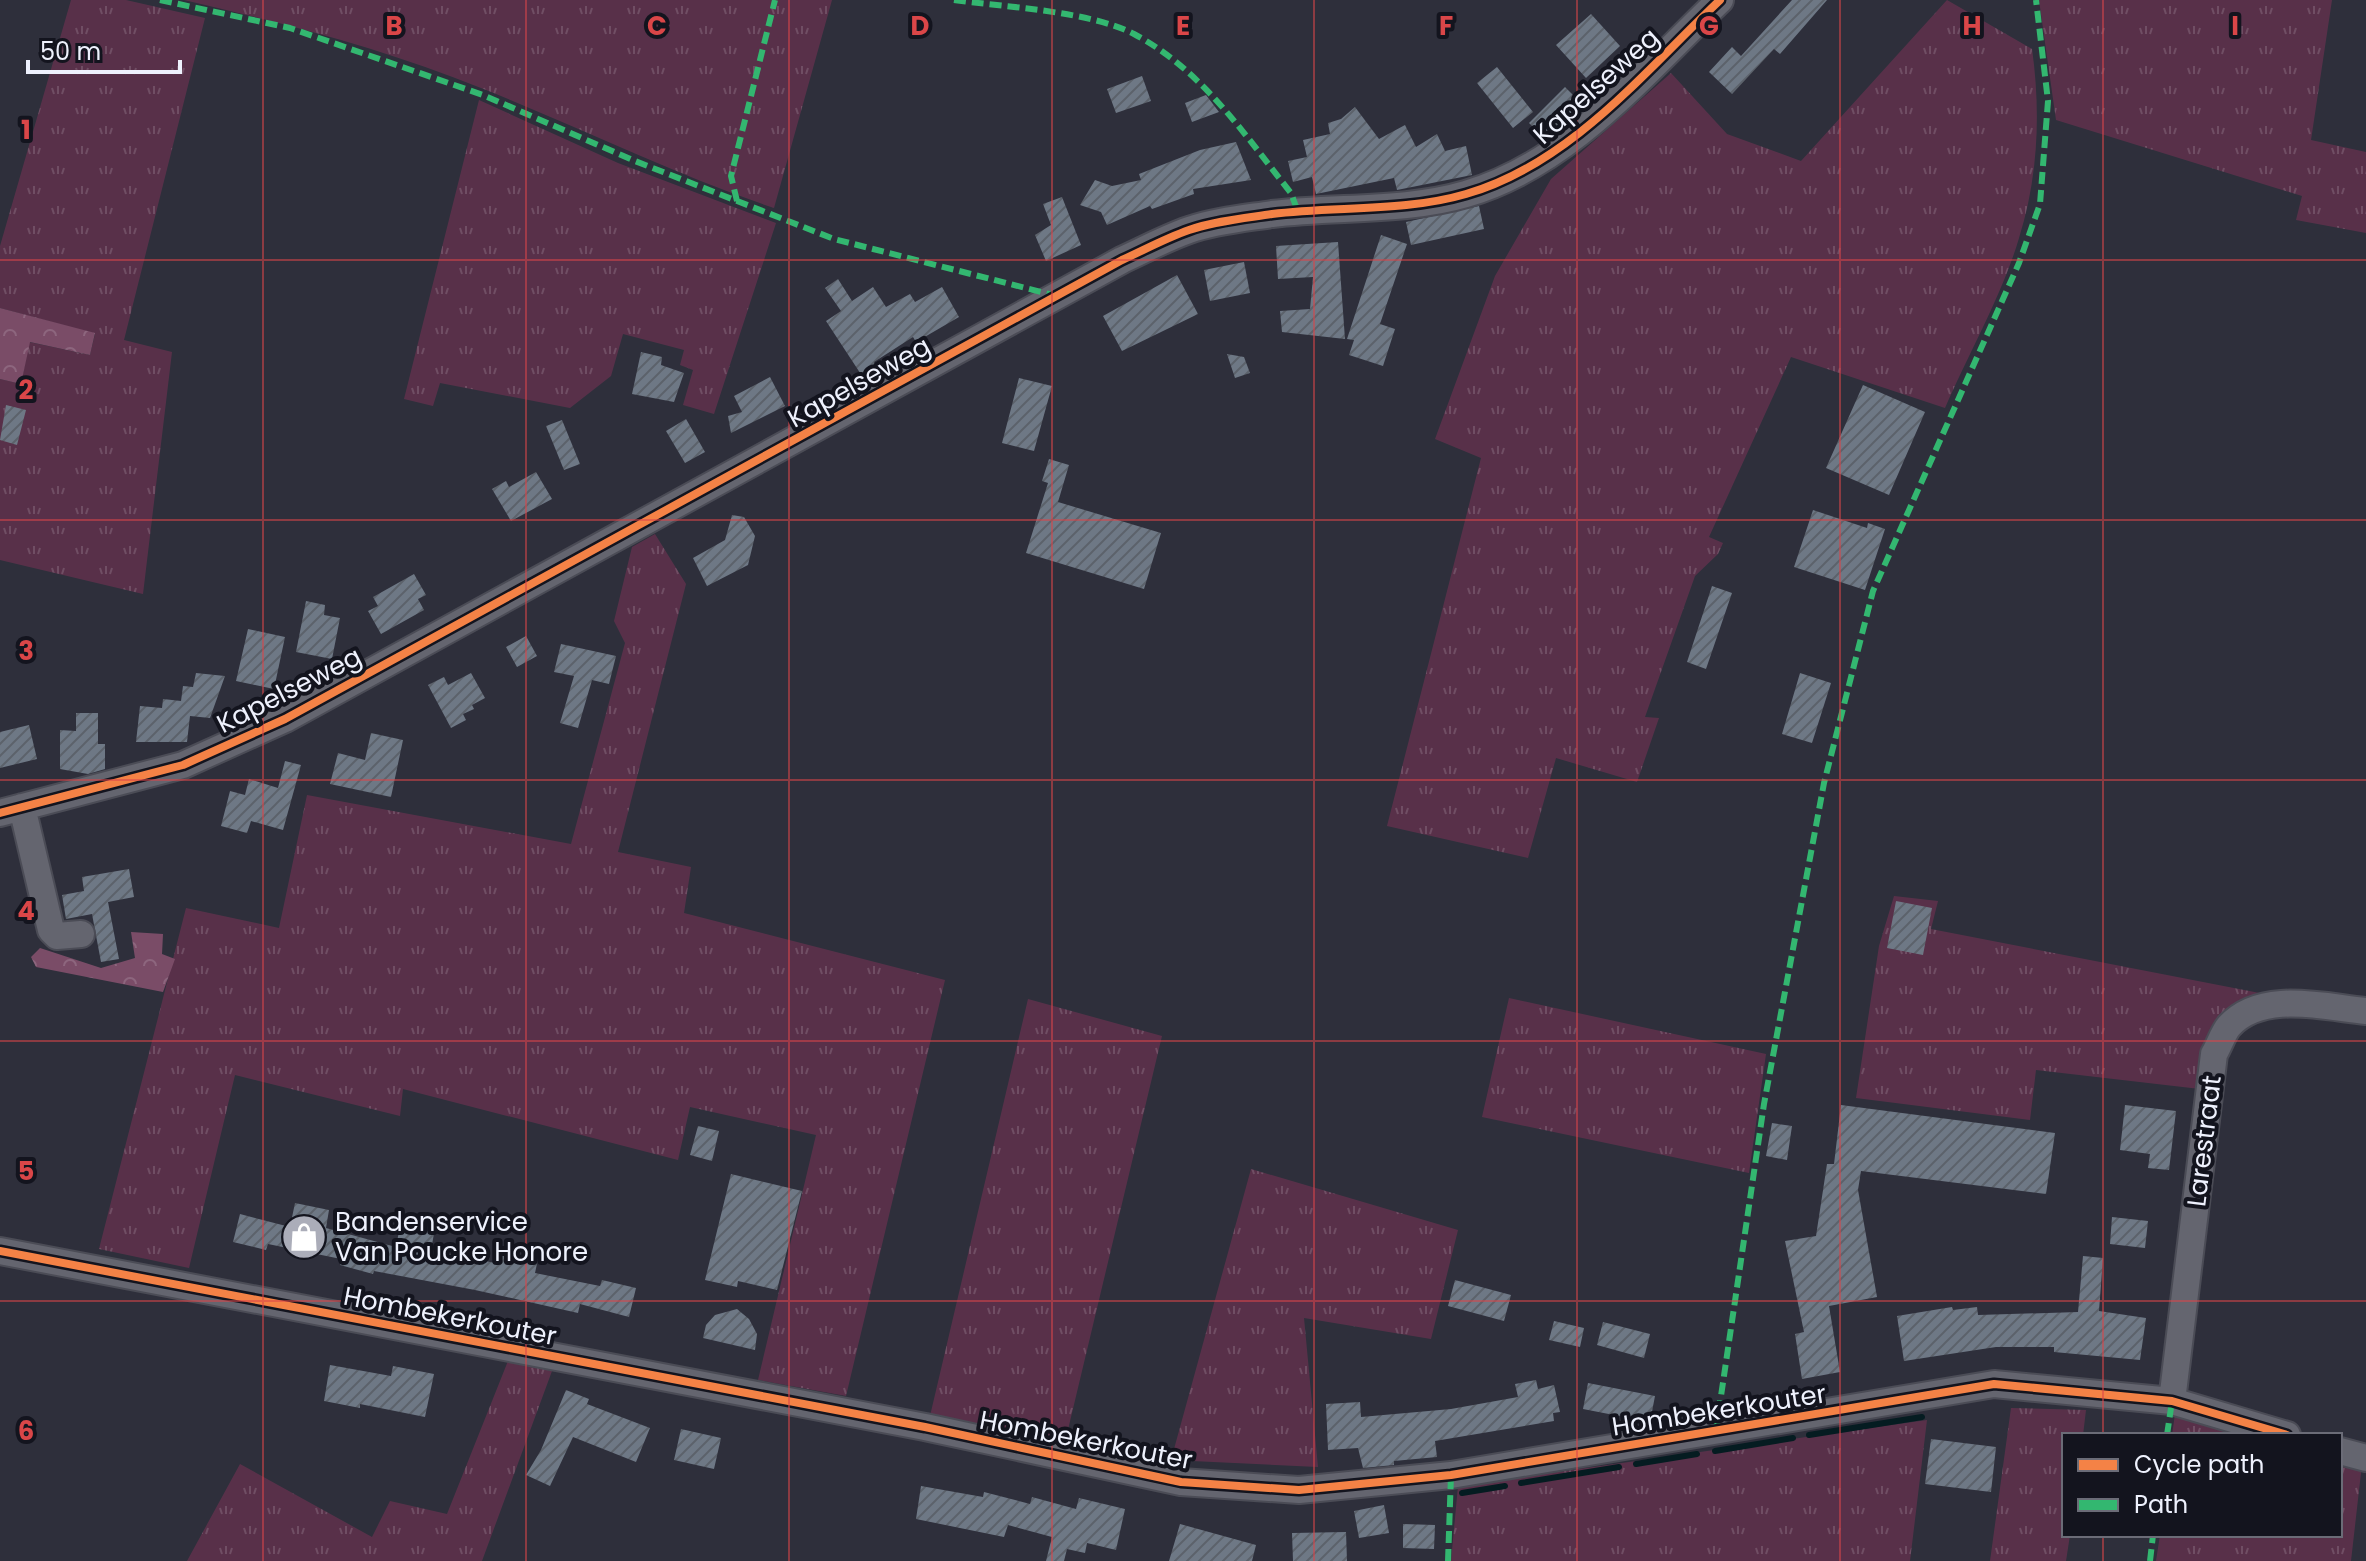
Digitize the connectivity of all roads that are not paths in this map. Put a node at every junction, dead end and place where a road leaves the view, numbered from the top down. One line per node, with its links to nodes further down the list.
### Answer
1 (1720, 0): 2 (street, Kapelseweg)
2 (11, 810): 3 (street)
3 (81, 934)
4 (2366, 1011): 6 (street, Larestraat)
5 (0, 1251): 6 (street, Hombekerkouter)
6 (2172, 1401): 7 (street, Hombekerkouter)
7 (2280, 1433)
8 (2342, 1452): 9 (street)
9 (2366, 1458)

